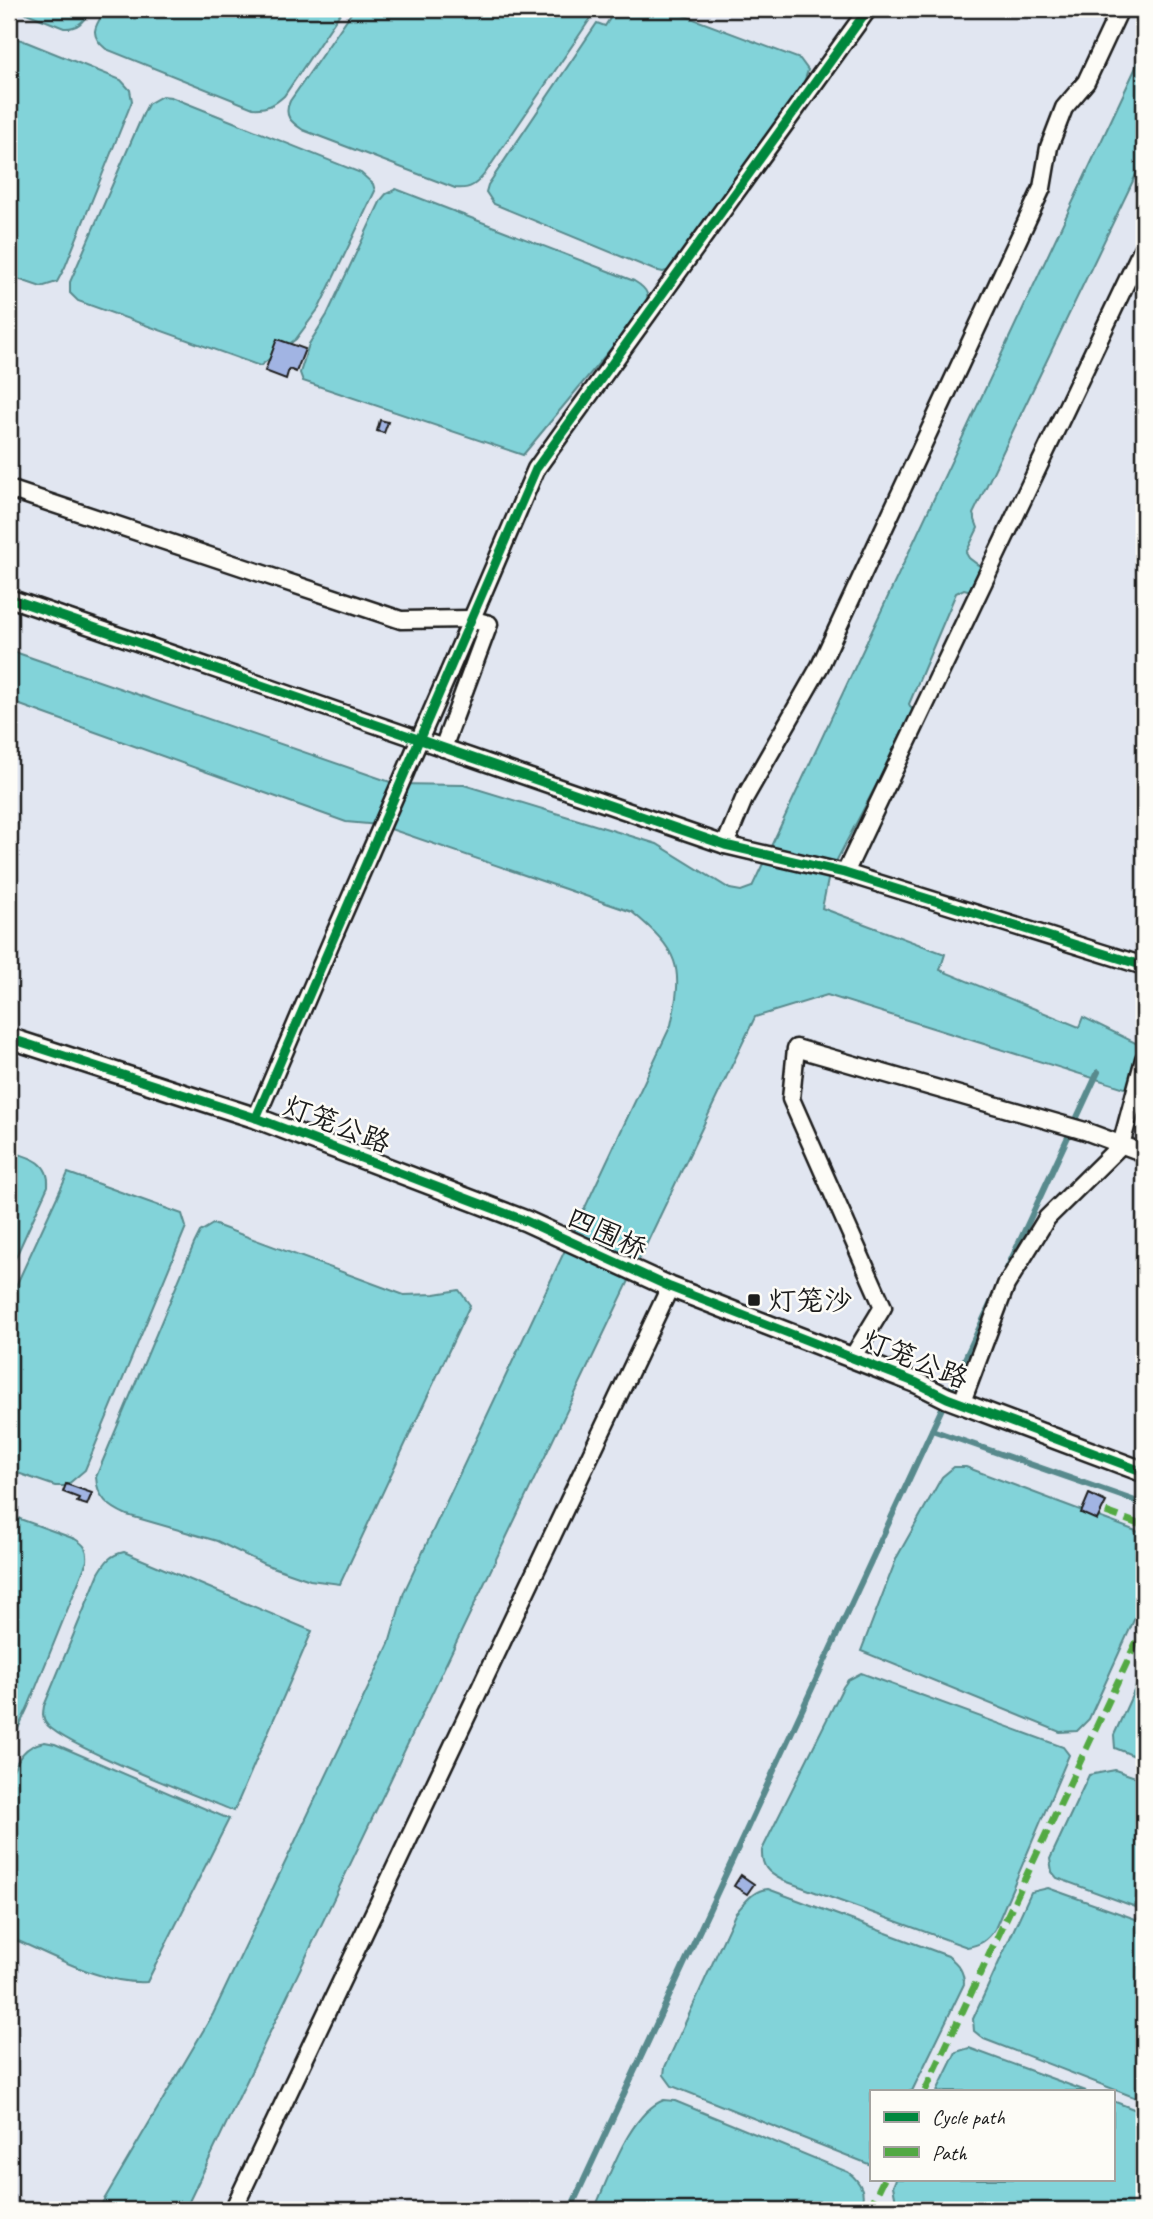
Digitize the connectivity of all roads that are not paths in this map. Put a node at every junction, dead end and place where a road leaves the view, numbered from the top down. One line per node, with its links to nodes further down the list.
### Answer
1 (868, 9): 6 (street)
2 (1120, 9): 8 (street)
3 (1144, 245): 9 (street)
4 (9, 489): 6 (street)
5 (9, 598): 7 (street)
6 (470, 620): 7 (street); 13 (street, bridge)
7 (443, 748): 8 (street)
8 (725, 845): 9 (street)
9 (845, 873): 10 (street)
10 (1144, 966)
11 (9, 1038): 13 (street, 灯笼公路)
12 (1144, 1059): 14 (street)
13 (256, 1118): 16 (street, 灯笼公路)
14 (1121, 1144): 15 (street); 18 (street); 19 (street)
15 (1144, 1153)
16 (526, 1221): 17 (street, 四围桥)
17 (670, 1287): 18 (street, 灯笼公路); 21 (street)
18 (852, 1358): 19 (street, 灯笼公路)
19 (955, 1400): 20 (street, 灯笼公路)
20 (1144, 1472)
21 (233, 2210)

